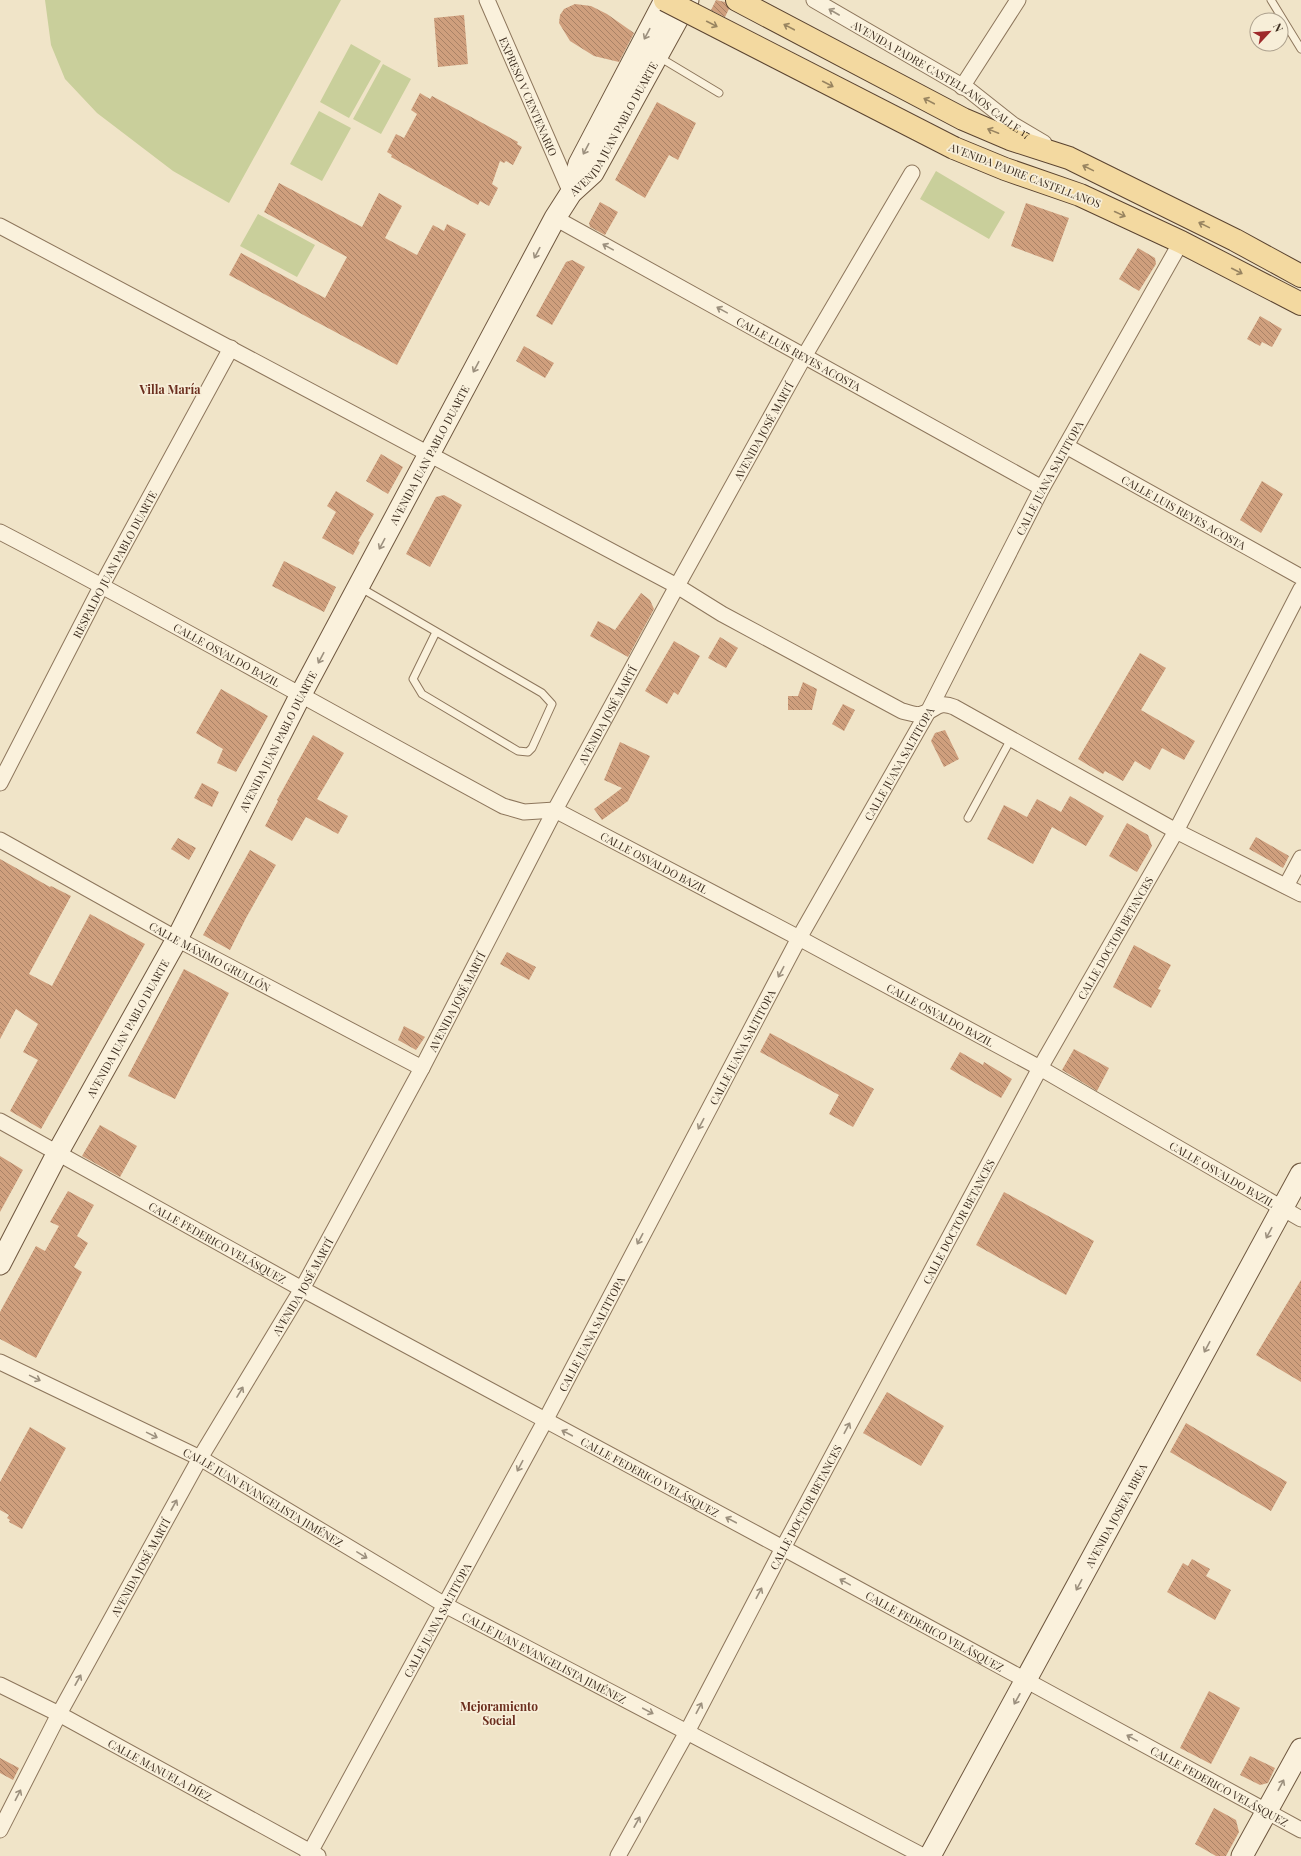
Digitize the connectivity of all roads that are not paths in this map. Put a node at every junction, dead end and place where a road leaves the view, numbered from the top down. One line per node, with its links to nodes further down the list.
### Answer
1 (487, 0): 14 (street, EXPRESO V CENTENARIO)
2 (665, 0): 14 (main road, AVENIDA JUAN PABLO DUARTE, one-way to 14); 17 (main road, AVENIDA PADRE CASTELLANOS, one-way to 17, bridge)
3 (688, 0): 9 (main road, AVENIDA JUAN PABLO DUARTE)
4 (737, 0): 12 (main road, one-way to 4)
5 (814, 0): 10 (street, AVENIDA PADRE CASTELLANOS CALLE 17, one-way to 5)
6 (1018, 0): 10 (street)
7 (1271, 0): 8 (lane)
8 (1301, 49)
9 (657, 56): 11 (lane); 14 (main road, AVENIDA JUAN PABLO DUARTE)
10 (962, 87): 12 (street, AVENIDA PADRE CASTELLANOS CALLE 17)
11 (719, 93)
12 (1069, 158): 18 (main road, one-way to 12)
13 (912, 173): 21 (street, AVENIDA JOSÉ MARTÍ)
14 (571, 193): 15 (main road, AVENIDA JUAN PABLO DUARTE)
15 (555, 218): 21 (street, CALLE LUIS REYES ACOSTA, one-way to 15); 23 (main road, AVENIDA JUAN PABLO DUARTE, one-way to 23)
16 (0, 226): 20 (street)
17 (1180, 242): 19 (main road, AVENIDA PADRE CASTELLANOS, one-way to 19); 22 (street, CALLE JUANA SALTITOPA)
18 (1301, 276)
19 (1301, 304)
20 (231, 348): 23 (street); 27 (street, RESPALDO JUAN PABLO DUARTE)
21 (806, 355): 24 (street, CALLE LUIS REYES ACOSTA); 28 (street, AVENIDA JOSÉ MARTÍ)
22 (1066, 446): 24 (street, CALLE JUANA SALTITOPA); 26 (street, CALLE LUIS REYES ACOSTA)
23 (430, 454): 28 (street); 29 (main road, AVENIDA JUAN PABLO DUARTE, one-way to 29)
24 (1042, 488): 33 (street, CALLE JUANA SALTITOPA)
25 (0, 532): 27 (street, CALLE OSVALDO BAZIL)
26 (1301, 577)
27 (102, 585): 32 (street, CALLE OSVALDO BAZIL); 35 (street, RESPALDO JUAN PABLO DUARTE)
28 (676, 586): 33 (street); 36 (street, AVENIDA JOSÉ MARTÍ)
29 (359, 587): 31 (lane); 32 (main road, AVENIDA JUAN PABLO DUARTE, one-way to 32)
30 (1301, 590): 38 (street, CALLE DOCTOR BETANCES)
31 (436, 632): 31 (lane)
32 (300, 696): 36 (street, CALLE OSVALDO BAZIL); 44 (main road, AVENIDA JUAN PABLO DUARTE)
33 (929, 710): 34 (street); 43 (street, CALLE JUANA SALTITOPA)
34 (1011, 738): 37 (lane); 38 (street)
35 (0, 783)
36 (555, 810): 43 (street, CALLE OSVALDO BAZIL); 45 (street, AVENIDA JOSÉ MARTÍ)
37 (968, 818)
38 (1176, 831): 41 (street); 46 (street, CALLE DOCTOR BETANCES)
39 (0, 840): 44 (street, CALLE MÁXIMO GRULLÓN)
40 (1301, 858): 41 (street)
41 (1286, 886): 42 (street)
42 (1301, 894)
43 (799, 938): 46 (street, CALLE OSVALDO BAZIL); 55 (street, CALLE JUANA SALTITOPA, one-way to 55)
44 (177, 939): 45 (street, CALLE MÁXIMO GRULLÓN); 48 (main road, AVENIDA JUAN PABLO DUARTE)
45 (422, 1068): 53 (street, AVENIDA JOSÉ MARTÍ)
46 (1040, 1068): 50 (street, CALLE OSVALDO BAZIL); 57 (street, CALLE DOCTOR BETANCES, one-way to 46)
47 (0, 1121): 48 (street, CALLE FEDERICO VELÁSQUEZ)
48 (58, 1152): 52 (main road, AVENIDA JUAN PABLO DUARTE); 53 (street, CALLE FEDERICO VELÁSQUEZ)
49 (1301, 1174): 50 (main road, AVENIDA JOSEFA BREA)
50 (1282, 1209): 51 (street, CALLE OSVALDO BAZIL); 59 (main road, AVENIDA JOSEFA BREA, one-way to 59)
51 (1301, 1219)
52 (0, 1264)
53 (302, 1289): 55 (street, CALLE FEDERICO VELÁSQUEZ); 56 (street, AVENIDA JOSÉ MARTÍ, one-way to 53)
54 (0, 1362): 56 (street, CALLE JUAN EVANGELISTA JIMÉNEZ, one-way to 56)
55 (545, 1421): 57 (street, CALLE FEDERICO VELÁSQUEZ, one-way to 55); 58 (street, CALLE JUANA SALTITOPA, one-way to 58)
56 (200, 1458): 58 (street, CALLE JUAN EVANGELISTA JIMÉNEZ, one-way to 58); 61 (street, AVENIDA JOSÉ MARTÍ, one-way to 56)
57 (783, 1548): 59 (street, CALLE FEDERICO VELÁSQUEZ, one-way to 57); 62 (street, CALLE DOCTOR BETANCES, one-way to 57)
58 (445, 1605): 62 (street, CALLE JUAN EVANGELISTA JIMÉNEZ, one-way to 62); 67 (street, CALLE JUANA SALTITOPA)
59 (1027, 1681): 64 (street, CALLE FEDERICO VELÁSQUEZ, one-way to 59); 70 (main road, AVENIDA JOSEFA BREA, one-way to 70)
60 (0, 1685): 61 (street, CALLE MANUELA DÍEZ)
61 (59, 1714): 65 (street, AVENIDA JOSÉ MARTÍ, one-way to 61); 67 (street, CALLE MANUELA DÍEZ)
62 (687, 1732): 68 (street, CALLE DOCTOR BETANCES, one-way to 62); 69 (street, CALLE JUAN EVANGELISTA JIMÉNEZ)
63 (1301, 1749): 64 (main road, one-way to 63)
64 (1267, 1812): 66 (street, CALLE FEDERICO VELÁSQUEZ); 71 (main road)
65 (0, 1830)
66 (1301, 1830)
67 (312, 1854)
68 (618, 1856)
69 (923, 1856)
70 (930, 1856)
71 (1242, 1856)

